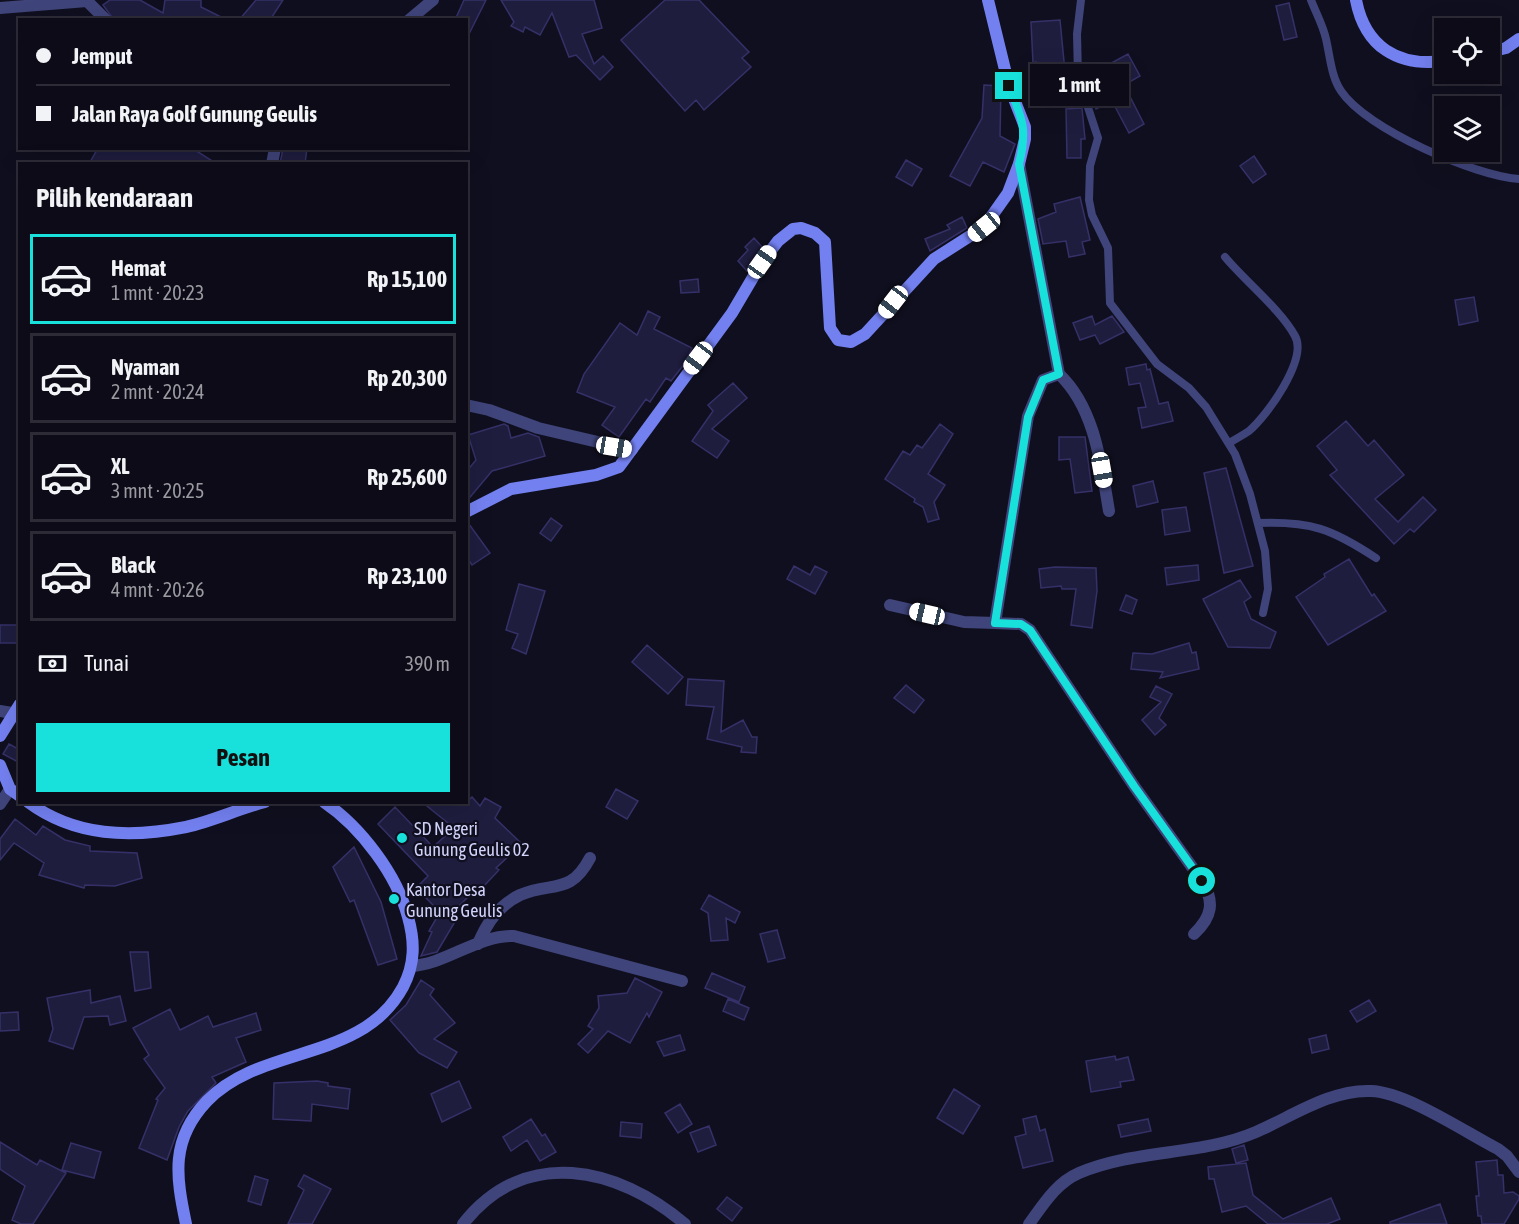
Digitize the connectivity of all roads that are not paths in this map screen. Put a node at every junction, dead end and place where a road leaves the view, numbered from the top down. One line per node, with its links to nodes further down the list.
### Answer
1 (433, 0): 8 (street)
2 (988, 0): 12 (main road)
3 (1082, 0): 17 (lane)
4 (1311, 0): 13 (lane)
5 (1356, 0): 11 (main road)
6 (0, 8): 7 (street)
7 (104, 18)
8 (411, 18)
9 (1519, 39): 10 (main road)
10 (1500, 50)
11 (1434, 61)
12 (1019, 164): 15 (street); 18 (main road)
13 (1519, 179)
14 (1225, 257): 17 (lane)
15 (1059, 374): 20 (street); 25 (street)
16 (468, 405): 18 (street)
17 (1229, 443): 21 (lane)
18 (632, 450): 19 (main road)
19 (468, 510)
20 (1109, 511)
21 (1258, 523): 22 (lane); 24 (lane)
22 (1376, 558)
23 (890, 605): 25 (street)
24 (1263, 613)
25 (995, 623): 35 (street)
26 (11, 710): 27 (main road)
27 (0, 736)
28 (0, 765): 29 (main road)
29 (15, 793): 30 (street)
30 (0, 804)
31 (31, 804): 32 (main road)
32 (259, 804)
33 (327, 804): 37 (main road)
34 (590, 858): 36 (street)
35 (1194, 934)
36 (478, 944): 37 (street); 38 (street)
37 (411, 966): 40 (main road)
38 (682, 981)
39 (1519, 1172): 43 (street)
40 (186, 1224)
41 (463, 1224): 42 (street)
42 (685, 1224)
43 (1029, 1224)

